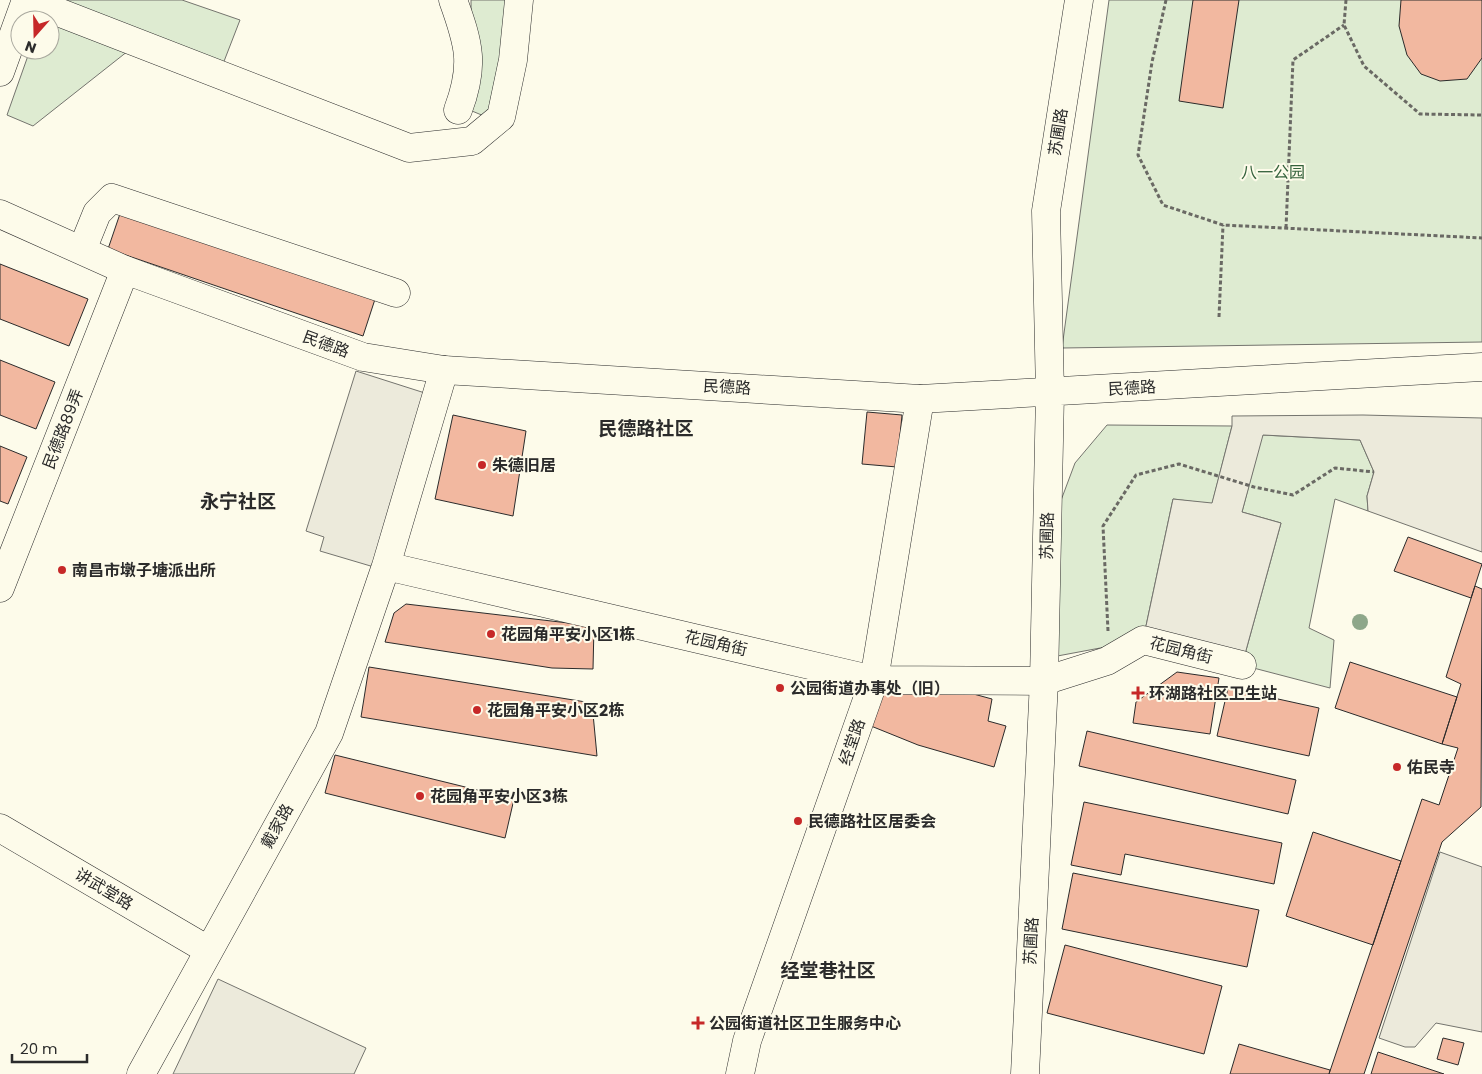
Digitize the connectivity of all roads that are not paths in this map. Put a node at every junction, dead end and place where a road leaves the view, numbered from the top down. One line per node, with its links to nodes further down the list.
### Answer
1 (26, 0): 3 (main road); 5 (main road)
2 (454, 0): 6 (main road)
3 (519, 0)
4 (1079, 0): 13 (main road, 苏圃路)
5 (0, 72)
6 (458, 110)
7 (0, 214): 8 (main road, 民德路)
8 (82, 250): 9 (main road, 民德路); 10 (main road)
9 (125, 270): 12 (main road, 民德路); 16 (main road, 民德路89弄)
10 (396, 293)
11 (1482, 367): 13 (main road, 民德路)
12 (444, 370): 14 (main road, 民德路); 15 (main road)
13 (1050, 393): 14 (main road, 民德路); 19 (main road, 苏圃路)
14 (920, 399): 18 (main road, 经堂路)
15 (386, 566): 18 (main road, 花园角街); 21 (main road, 戴家路)
16 (0, 588)
17 (1242, 665): 19 (main road, 花园角街)
18 (874, 680): 19 (main road, 花园角街); 23 (main road, 经堂路)
19 (1044, 682): 24 (main road, 苏圃路)
20 (0, 828): 21 (main road, 讲武堂路)
21 (208, 950): 22 (main road, 戴家路)
22 (141, 1074)
23 (740, 1074)
24 (1025, 1074)

